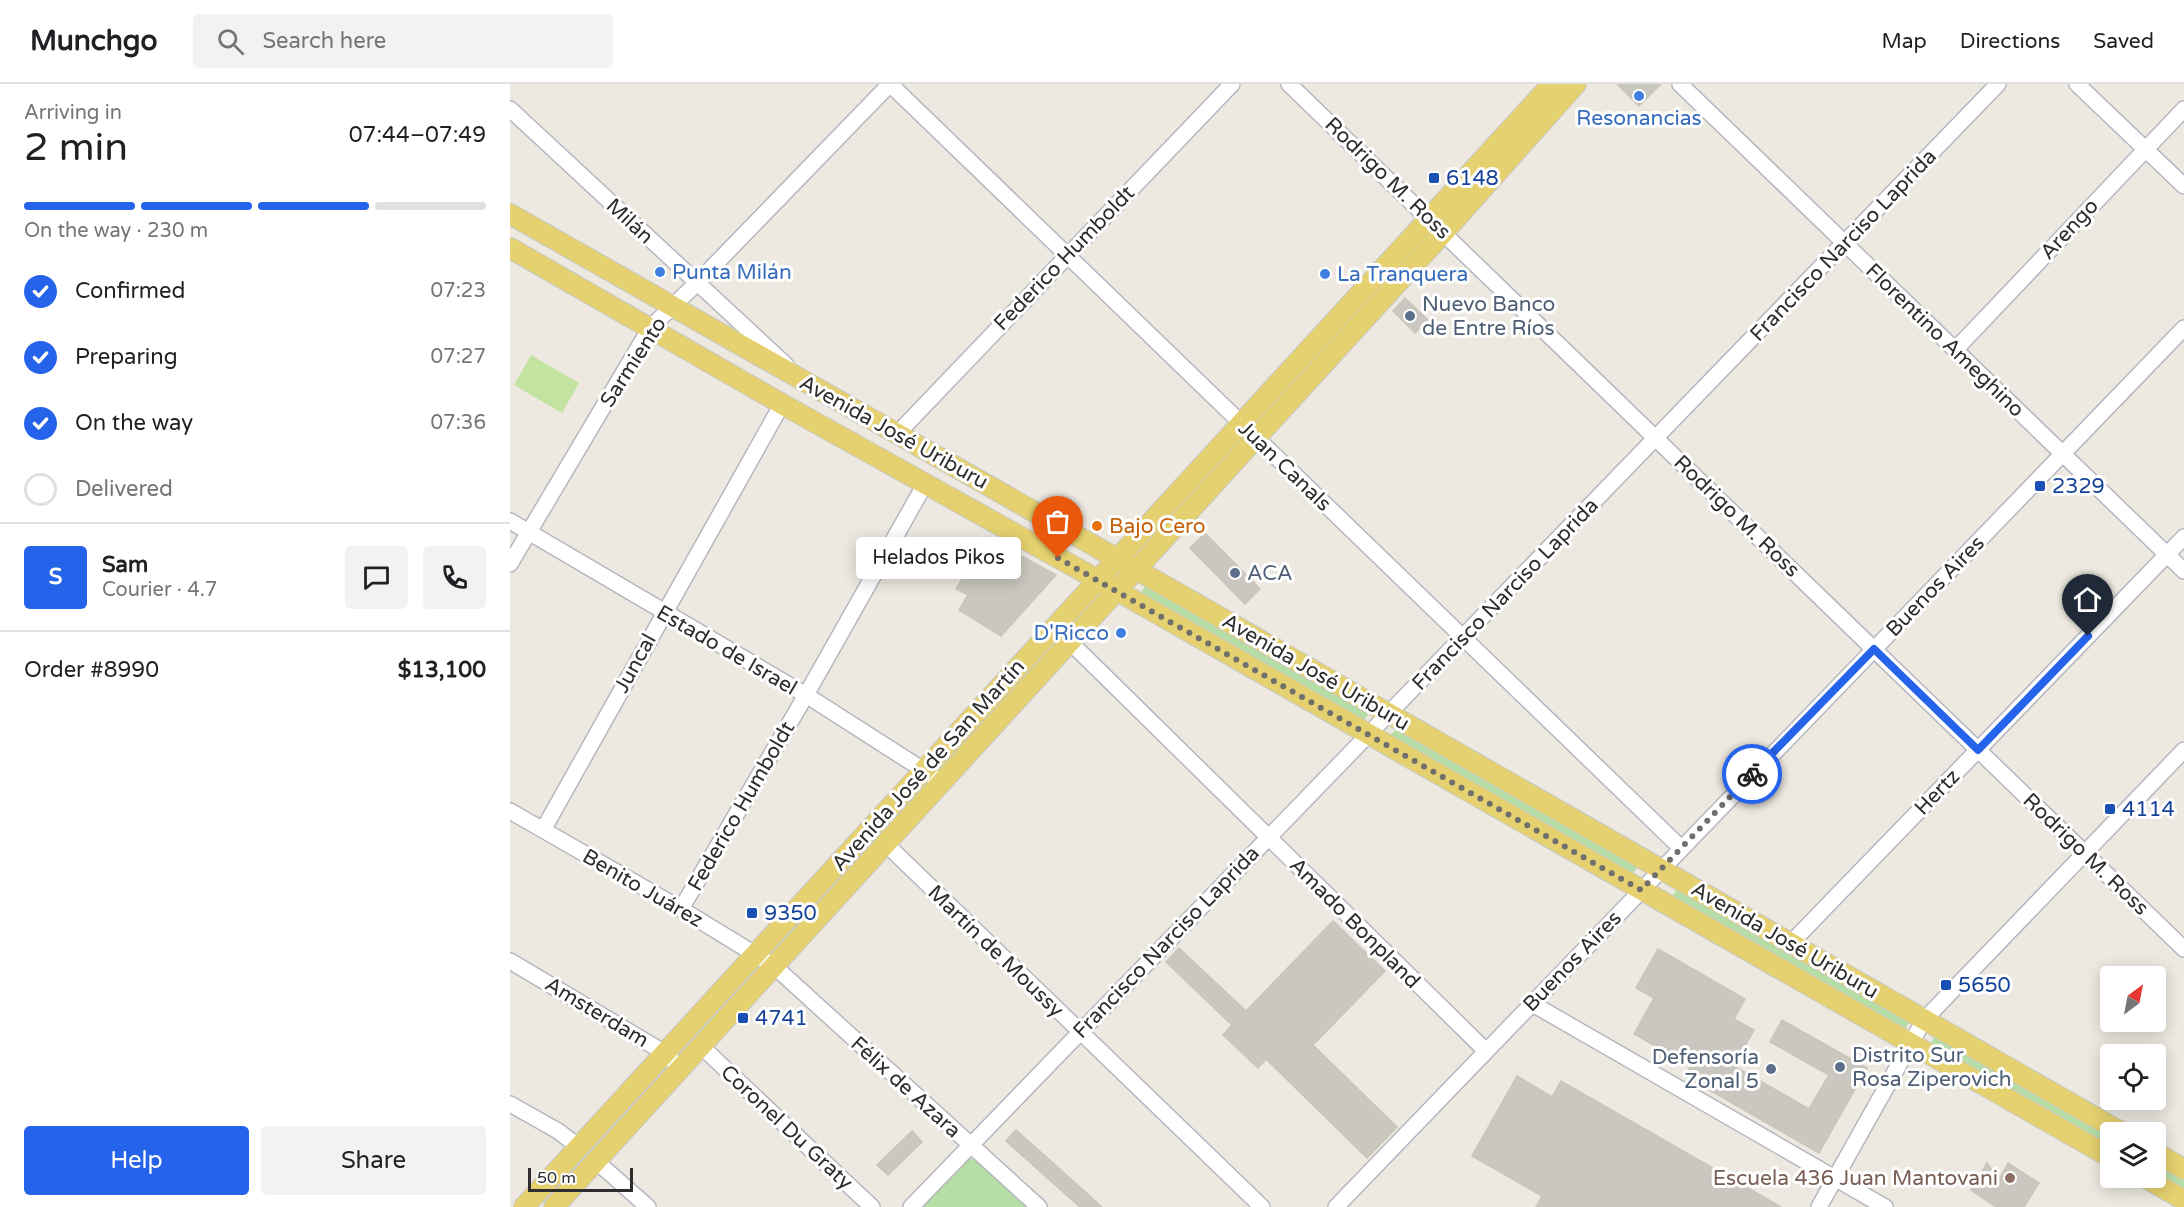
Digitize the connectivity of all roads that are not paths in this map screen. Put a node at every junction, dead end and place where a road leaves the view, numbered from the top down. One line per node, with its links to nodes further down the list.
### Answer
1 (890, 84): 17 (street, Juan Canals); 18 (street, Sarmiento)
2 (1232, 84): 17 (street, Federico Humboldt)
3 (1289, 84): 14 (street, Rodrigo M. Ross)
4 (1552, 84): 14 (main road, Avenida José de San Martín)
5 (1576, 84): 14 (main road, Avenida José de San Martín)
6 (1680, 84): 15 (street, Florentino Ameghino)
7 (1998, 84): 15 (street, Francisco Narciso Laprida)
8 (2077, 84): 11 (street)
9 (510, 109): 18 (street, Milán)
10 (2184, 109): 11 (street, Arengo)
11 (2145, 148): 12 (street); 22 (street, Arengo)
12 (2184, 186)
13 (510, 214): 19 (main road, Avenida José Uriburu)
14 (1437, 226): 25 (main road, Avenida José de San Martín); 27 (street, Rodrigo M. Ross)
15 (1845, 243): 22 (street, Florentino Ameghino); 27 (street, Francisco Narciso Laprida)
16 (510, 248): 20 (main road, Avenida José Uriburu)
17 (1067, 255): 25 (street, Juan Canals); 26 (street, Federico Humboldt)
18 (697, 283): 19 (street, Sarmiento); 23 (street, Milán)
19 (671, 306): 20 (street, Sarmiento); 23 (main road, Avenida José Uriburu)
20 (650, 328): 24 (main road, Avenida José Uriburu); 31 (street, Sarmiento)
21 (2184, 328): 28 (street, Buenos Aires)
22 (1955, 350): 28 (street, Florentino Ameghino)
23 (803, 381): 26 (main road, Avenida José Uriburu)
24 (782, 404): 29 (main road, Avenida José Uriburu); 40 (street, Juncal)
25 (1249, 431): 34 (main road, Avenida José de San Martín); 36 (main road, Avenida José de San Martín); 41 (street, Juan Canals)
26 (897, 434): 34 (main road, Avenida José Uriburu)
27 (1656, 438): 41 (street, Francisco Narciso Laprida); 43 (street, Rodrigo M. Ross)
28 (2062, 453): 33 (street, Florentino Ameghino); 43 (street, Buenos Aires)
29 (925, 484): 38 (main road, Avenida José Uriburu); 44 (street, Federico Humboldt)
30 (510, 521): 31 (street, Estado de Israel)
31 (528, 532): 35 (street, Sarmiento); 40 (street, Estado de Israel)
32 (2184, 537): 33 (street, Hertz)
33 (2167, 555): 37 (street, Florentino Ameghino); 47 (street, Hertz)
34 (1117, 558): 36 (main road, Avenida José Uriburu); 38 (main road, Avenida José de San Martín)
35 (510, 564)
36 (1136, 569): 39 (main road, Avenida José de San Martín); 45 (main road, Avenida José Uriburu)
37 (2184, 571)
38 (1097, 580): 39 (main road, Avenida José Uriburu); 49 (main road, Avenida José de San Martín)
39 (1116, 590): 42 (main road, Avenida José de San Martín); 46 (main road, Avenida José Uriburu)
40 (663, 613): 44 (street, Estado de Israel); 52 (street, Juncal)
41 (1463, 638): 45 (street, Francisco Narciso Laprida); 55 (street, Juan Canals)
42 (1070, 642): 50 (main road, Avenida José de San Martín); 53 (street, Amado Bonpland)
43 (1874, 649): 47 (street, Rodrigo M. Ross); 55 (street, Buenos Aires)
44 (806, 695): 49 (street, Estado de Israel); 59 (street, Federico Humboldt)
45 (1388, 713): 46 (street, Francisco Narciso Laprida); 57 (main road, Avenida José Uriburu)
46 (1366, 734): 53 (street, Francisco Narciso Laprida); 58 (main road, Avenida José Uriburu)
47 (1978, 750): 56 (street, Rodrigo M. Ross); 60 (street, Hertz)
48 (2184, 750): 56 (street)
49 (923, 770): 50 (street, Estado de Israel); 62 (main road, Avenida José de San Martín)
50 (943, 782): 54 (main road, Avenida José de San Martín)
51 (510, 811): 52 (street, Benito Juárez)
52 (543, 830): 59 (street, Benito Juárez)
53 (1267, 837): 67 (street, Francisco Narciso Laprida); 70 (street, Amado Bonpland)
54 (886, 844): 64 (main road, Avenida José de San Martín); 67 (street, Martín de Moussy)
55 (1681, 848): 57 (street, Buenos Aires)
56 (2085, 853): 61 (street, Rodrigo M. Ross); 66 (street)
57 (1660, 870): 58 (street, Buenos Aires); 60 (main road, Avenida José Uriburu)
58 (1641, 890): 65 (street, Buenos Aires); 68 (main road, Avenida José Uriburu)
59 (681, 909): 62 (street, Benito Juárez)
60 (1790, 944): 66 (main road, Avenida José Uriburu)
61 (2184, 949)
62 (755, 954): 64 (street, Benito Juárez); 71 (main road, Avenida José de San Martín)
63 (510, 961): 71 (street, Amsterdam)
64 (774, 966): 69 (main road, Avenida José de San Martín); 75 (street, Félix de Azara)
65 (1530, 1005): 70 (street, Buenos Aires); 81 (street)
66 (1924, 1020): 68 (street); 74 (main road, Avenida José Uriburu)
67 (1080, 1032): 75 (street, Francisco Narciso Laprida); 90 (street, Martín de Moussy)
68 (1911, 1043): 77 (main road, Avenida José Uriburu); 81 (street)
69 (701, 1046): 72 (main road, Avenida José de San Martín); 87 (street, Coronel Du Graty)
70 (1486, 1052): 91 (street, Buenos Aires)
71 (665, 1053): 72 (street, Amsterdam); 76 (main road, Avenida José de San Martín)
72 (680, 1069): 79 (main road, Avenida José de San Martín)
73 (510, 1104): 76 (street)
74 (2103, 1122)
75 (971, 1145): 88 (street, Francisco Narciso Laprida); 89 (street, Félix de Azara)
76 (579, 1147): 84 (main road, Avenida José de San Martín)
77 (2100, 1152)
78 (2166, 1159): 80 (main road)
79 (596, 1161): 85 (main road, Avenida José de San Martín); 86 (street)
80 (2184, 1169)
81 (1835, 1179): 92 (street); 93 (street)
82 (2162, 1188): 83 (main road)
83 (2184, 1202): 94 (street)
84 (524, 1207)
85 (554, 1207)
86 (648, 1207)
87 (872, 1207)
88 (911, 1207)
89 (1039, 1207)
90 (1262, 1207)
91 (1336, 1207)
92 (1819, 1207)
93 (1885, 1207)
94 (2179, 1207)

